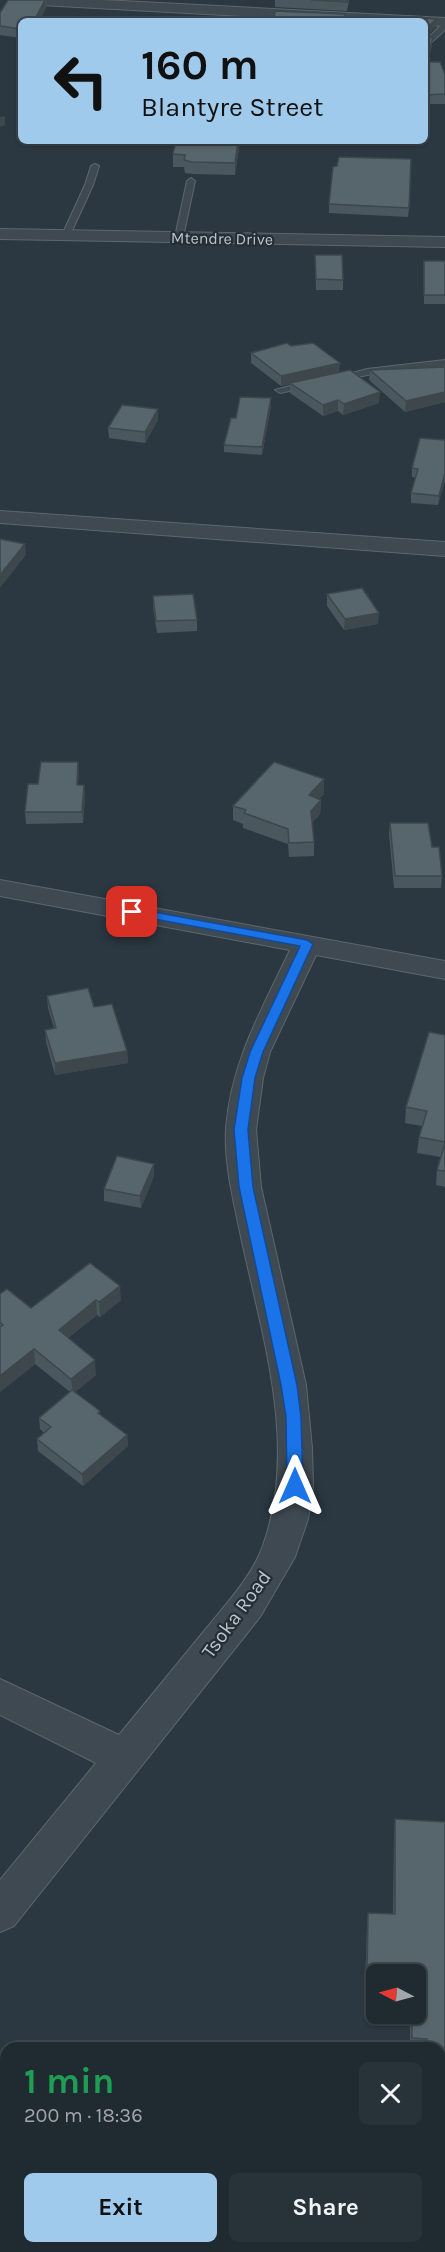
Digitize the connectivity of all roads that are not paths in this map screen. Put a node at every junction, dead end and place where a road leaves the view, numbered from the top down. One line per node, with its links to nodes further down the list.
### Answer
1 (21, 0): 2 (street)
2 (361, 18)
3 (428, 22): 4 (street)
4 (443, 28): 5 (lane); 6 (lane)
5 (428, 33)
6 (428, 43)
7 (95, 166): 10 (lane)
8 (191, 181): 11 (lane)
9 (0, 234): 10 (street, Mtendre Drive)
10 (66, 235): 11 (street, Mtendre Drive)
11 (179, 237): 12 (street, Mtendre Drive)
12 (445, 242)
13 (445, 363): 14 (lane)
14 (280, 390)
15 (0, 517): 16 (street)
16 (445, 549)
17 (0, 888): 18 (street)
18 (307, 944): 19 (street); 21 (street, Tsoka Road)
19 (445, 970)
20 (0, 1696): 21 (street)
21 (124, 1757): 22 (street, Tsoka Road)
22 (0, 1912)

